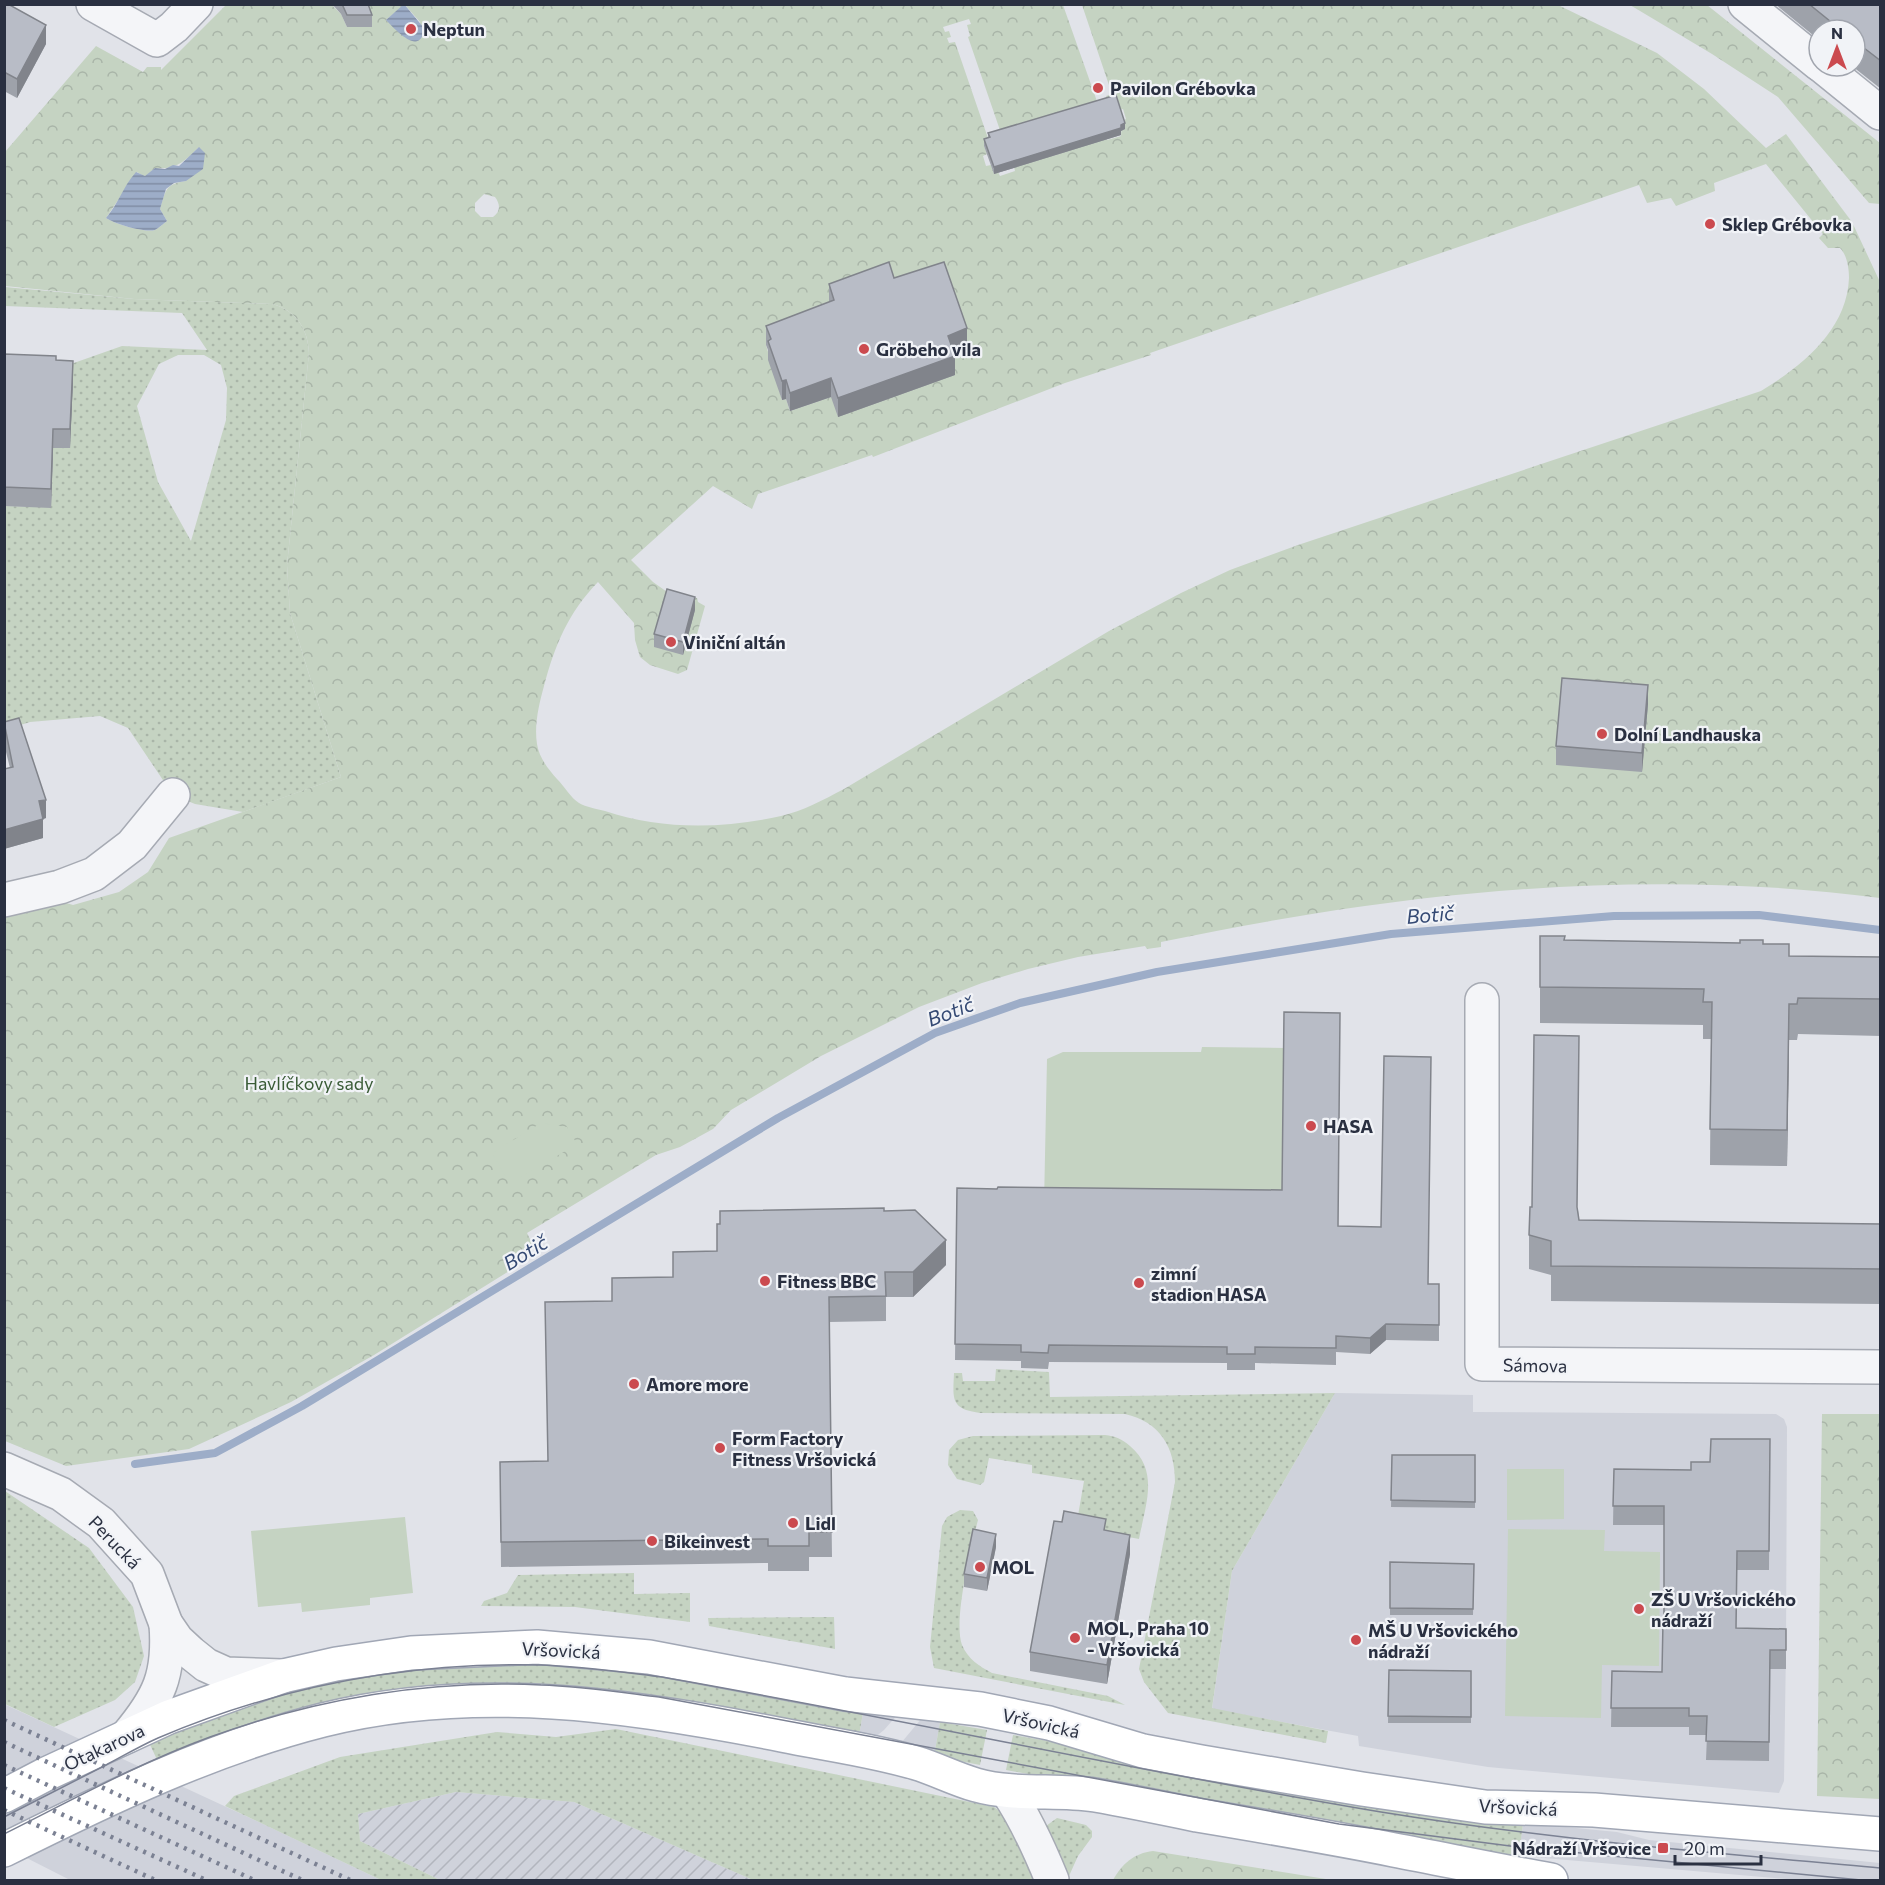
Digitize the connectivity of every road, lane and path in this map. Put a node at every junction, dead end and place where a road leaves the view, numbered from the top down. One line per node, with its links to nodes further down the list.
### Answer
1 (93, 4): 3 (street)
2 (1745, 4): 4 (street)
3 (185, 16)
4 (1807, 54)
5 (1837, 78): 6 (street)
6 (1881, 113)
7 (173, 795): 8 (street)
8 (4, 900)
9 (1482, 1000): 10 (street, Sámova)
10 (1881, 1367)
11 (4, 1469): 12 (street, Perucká)
12 (166, 1624): 13 (street, Perucká); 15 (street, Perucká)
13 (283, 1676): 14 (main road, Vršovická); 18 (main road, Vršovická)
14 (205, 1703): 15 (main road, Otakarova)
15 (127, 1736): 17 (main road, Otakarova)
16 (1007, 1791): 19 (main road); 20 (street); 21 (main road)
17 (4, 1796)
18 (1881, 1834)
19 (4, 1850)
20 (1052, 1881)
21 (1551, 1881)

